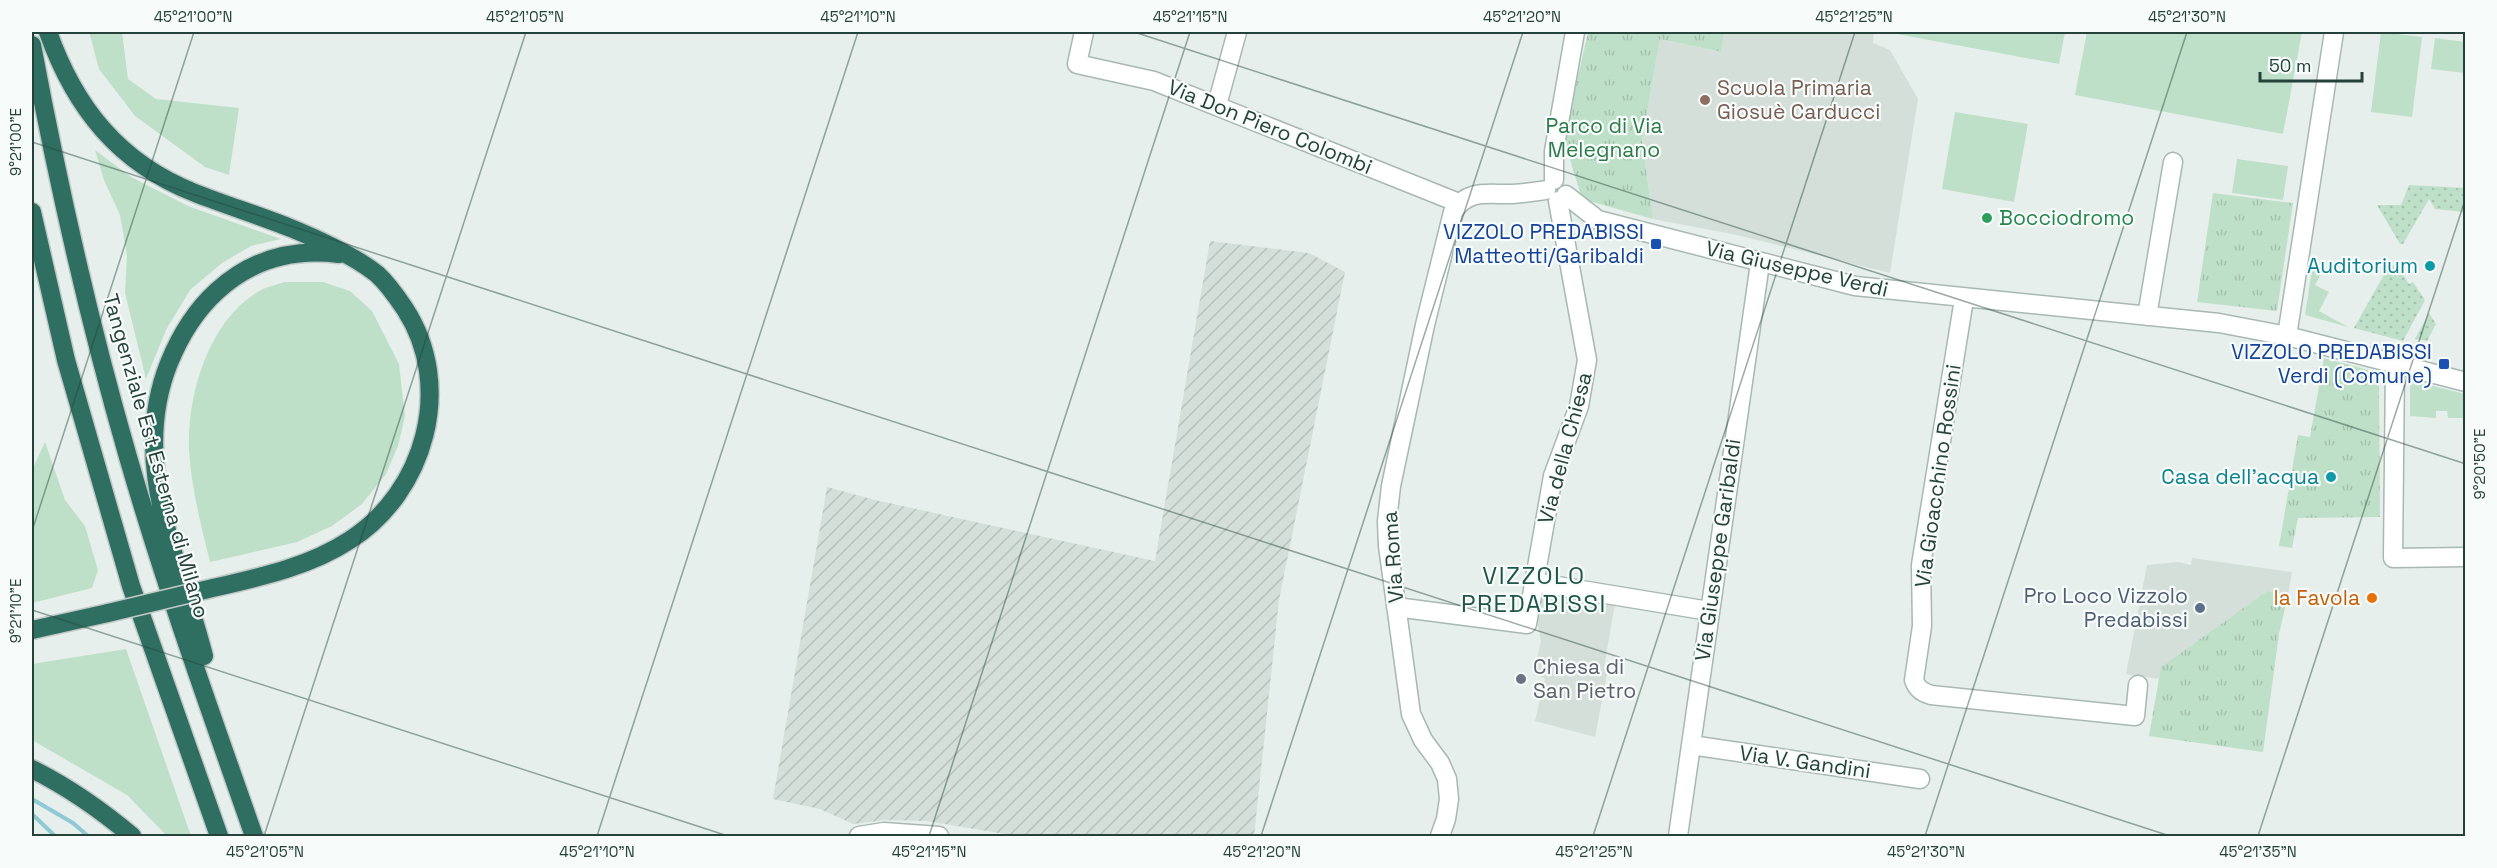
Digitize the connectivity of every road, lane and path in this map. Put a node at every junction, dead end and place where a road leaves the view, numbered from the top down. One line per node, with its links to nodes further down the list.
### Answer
1 (48, 32): 12 (highway)
2 (1084, 32): 7 (street, Via Don Piero Colombi)
3 (1237, 32): 7 (street)
4 (1575, 32): 9 (street, Via della Chiesa)
5 (2334, 32): 16 (street)
6 (32, 45): 26 (highway, Tangenziale Est Esterna di Milano)
7 (1217, 105): 10 (street, Via Don Piero Colombi)
8 (2173, 162): 15 (street)
9 (1556, 192): 10 (street); 13 (street, Via Giuseppe Verdi); 20 (street, Via della Chiesa)
10 (1459, 203): 21 (street, Via Roma)
11 (32, 212): 30 (highway)
12 (345, 255): 23 (highway, bridge); 26 (highway)
13 (1760, 263): 14 (street, Via Giuseppe Verdi); 22 (street, Via Giuseppe Garibaldi)
14 (1964, 299): 15 (street, Via Giuseppe Verdi); 24 (street, Via Gioacchino Rossini)
15 (2147, 316): 16 (street, Via Giuseppe Verdi)
16 (2287, 336): 17 (street, Via Giuseppe Verdi)
17 (2395, 364): 18 (street, Via Giuseppe Verdi); 19 (street)
18 (2466, 382)
19 (2466, 557)
20 (1533, 582): 21 (street, Via della Chiesa); 22 (street)
21 (1396, 607): 34 (street, Via Roma)
22 (1709, 610): 25 (street, Via Giuseppe Garibaldi)
23 (32, 630)
24 (2138, 685)
25 (1691, 745): 28 (street, Via V. Gandini); 35 (street, Via Giuseppe Garibaldi)
26 (228, 763): 31 (highway, Tangenziale Est Esterna di Milano)
27 (32, 769): 29 (highway)
28 (1920, 779)
29 (132, 837)
30 (219, 837)
31 (254, 837)
32 (859, 837): 33 (street)
33 (939, 837)
34 (1440, 837)
35 (1678, 837)

